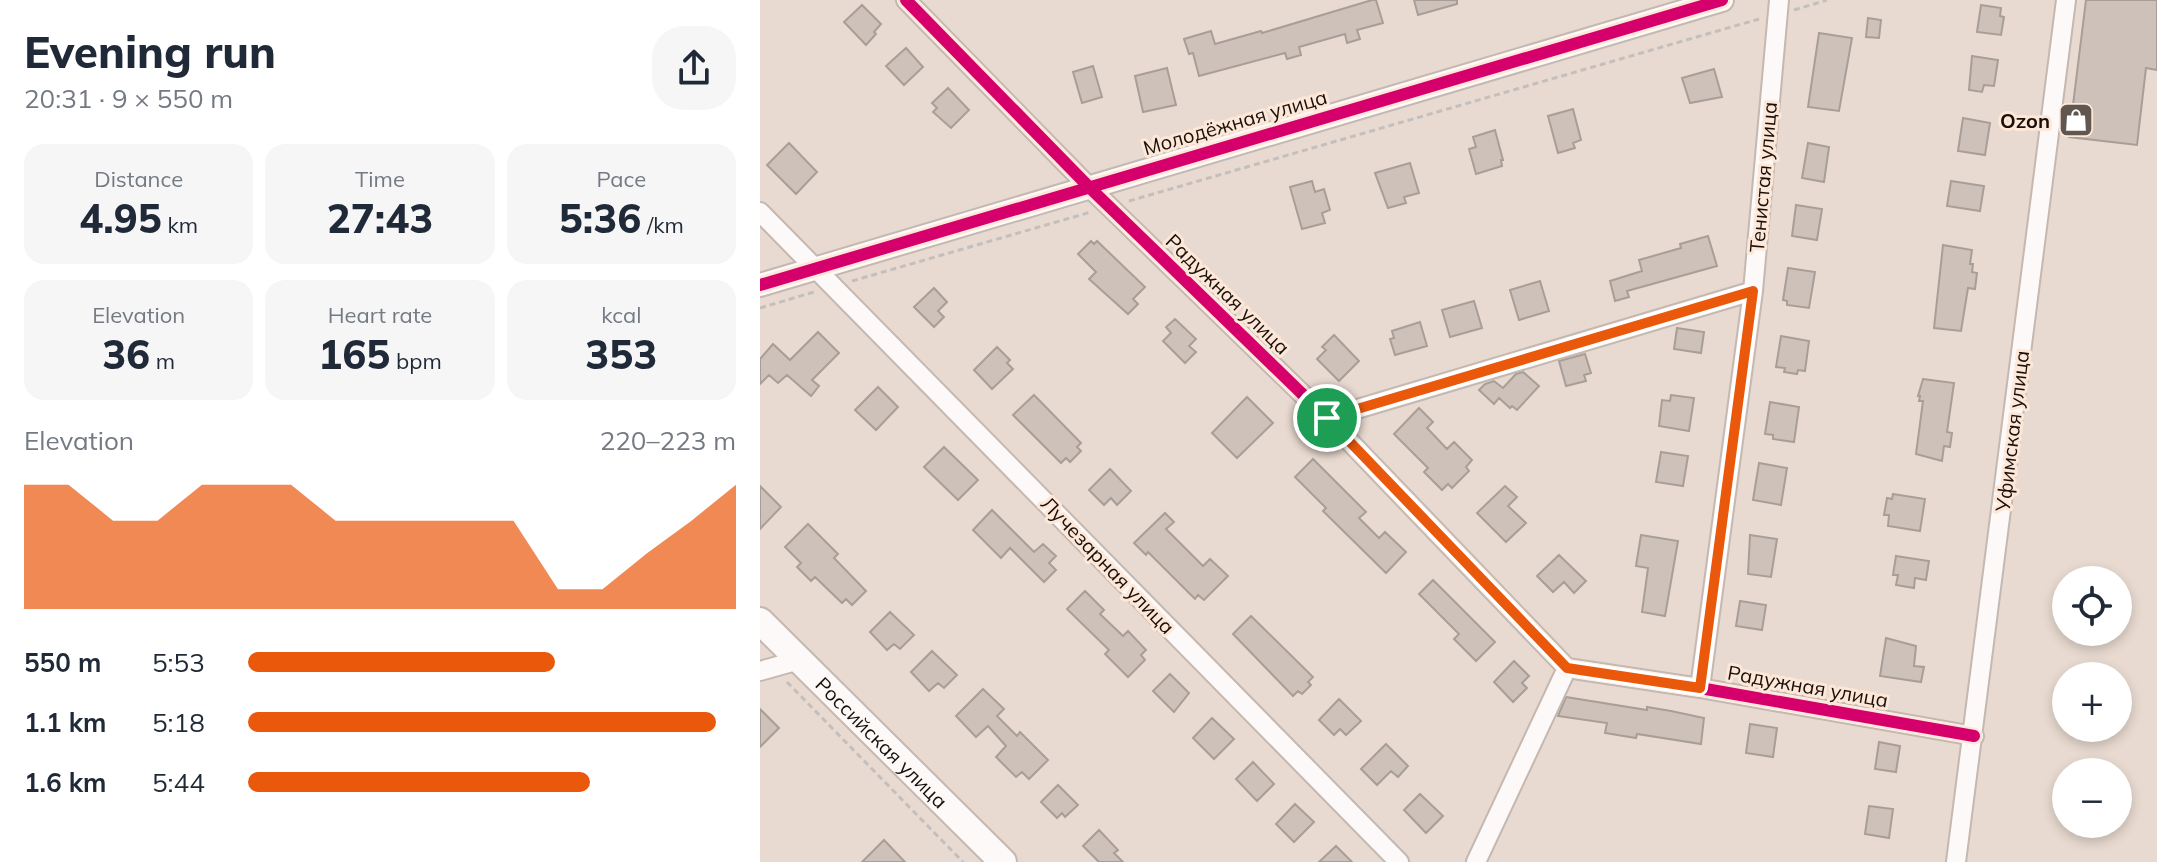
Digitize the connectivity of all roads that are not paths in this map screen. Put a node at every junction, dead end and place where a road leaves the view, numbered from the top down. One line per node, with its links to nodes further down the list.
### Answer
1 (906, 0): 5 (street, Радужная улица)
2 (1722, 0): 5 (street, Молодёжная улица)
3 (2066, 0): 16 (street, Уфимская улица)
4 (1779, 7): 9 (street, Тенистая улица)
5 (1088, 186): 7 (street, Молодёжная улица); 10 (street, Радужная улица)
6 (760, 212): 7 (street, Лучезарная улица)
7 (816, 268): 8 (street, Молодёжная улица); 18 (street, Лучезарная улица)
8 (760, 285)
9 (1753, 291): 10 (street); 15 (street, Тенистая улица)
10 (1327, 418): 13 (street, Радужная улица)
11 (760, 621): 12 (main road, Российская улица)
12 (799, 660): 14 (street); 17 (main road, Российская улица)
13 (1567, 668): 15 (street, Радужная улица); 19 (street)
14 (766, 669)
15 (1700, 688): 16 (street, Радужная улица)
16 (1974, 736): 20 (street, Уфимская улица)
17 (1003, 862)
18 (1399, 862)
19 (1476, 862)
20 (1956, 862)

